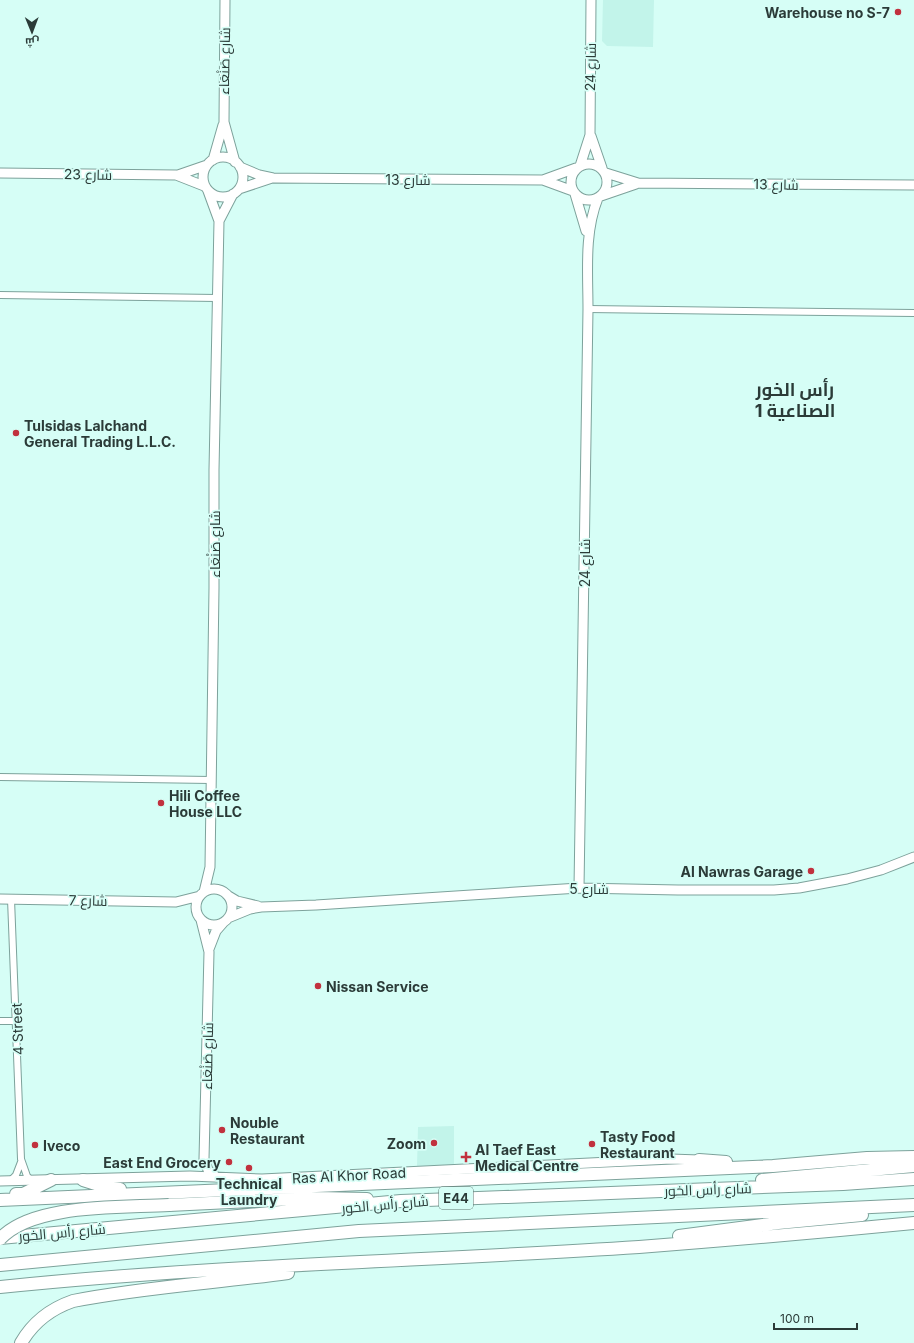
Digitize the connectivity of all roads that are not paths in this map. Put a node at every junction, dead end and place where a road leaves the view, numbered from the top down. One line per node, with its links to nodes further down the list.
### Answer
1 (225, 0): 3 (street, شارع صَنْعَاء)
2 (592, 0): 4 (street, شارع 24)
3 (224, 122): 5 (street, شارع صَنْعَاء); 6 (street, شارع صَنْعَاء)
4 (590, 135): 7 (street, شارع 24); 8 (street, شارع 24)
5 (210, 162): 6 (street); 10 (street, شارع 23); 15 (street)
6 (238, 164): 11 (street, شارع 13); 16 (street)
7 (578, 167): 8 (street); 12 (street, شارع 13); 17 (street)
8 (604, 170): 13 (street, شارع 13); 18 (street)
9 (0, 173): 10 (street, شارع 23)
10 (176, 175): 15 (street, شارع 23)
11 (273, 178): 12 (street, شارع 13); 16 (street, شارع 13)
12 (543, 180): 17 (street, شارع 13)
13 (638, 183): 14 (street, شارع 13); 18 (street, شارع 13)
14 (914, 186)
15 (206, 189): 16 (street); 19 (street, شارع صَنْعَاء)
16 (236, 191): 19 (street, شارع صَنْعَاء)
17 (574, 192): 18 (street); 20 (street, شارع 24)
18 (600, 197): 20 (street, شارع 24)
19 (219, 221): 22 (street, شارع صَنْعَاء)
20 (588, 238): 23 (street, شارع 24)
21 (0, 295): 22 (street)
22 (217, 298): 26 (street, شارع صَنْعَاء)
23 (588, 309): 24 (street); 29 (street, شارع 24)
24 (914, 313)
25 (0, 777): 26 (street)
26 (211, 780): 28 (street, شارع صَنْعَاء)
27 (914, 858): 29 (street, شارع 5)
28 (210, 867): 30 (street, شارع صَنْعَاء); 31 (street, شارع صَنْعَاء)
29 (579, 888): 35 (street, شارع 5)
30 (224, 893): 31 (street); 35 (street, شارع 5); 37 (street)
31 (202, 894): 34 (street, شارع 7); 36 (street)
32 (0, 899): 33 (street, شارع 7)
33 (11, 900): 34 (street, شارع 7); 40 (street, 4 Street)
34 (176, 902): 36 (street, شارع 7)
35 (261, 907): 37 (street, شارع 5)
36 (199, 917): 37 (street); 38 (street, شارع صَنْعَاء)
37 (225, 920): 38 (street, شارع صَنْعَاء)
38 (208, 952): 43 (street, شارع صَنْعَاء)
39 (0, 1021): 40 (street)
40 (17, 1021): 42 (street, 4 Street)
41 (914, 1157): 45 (highway)
42 (21, 1158): 49 (street, 4 Street); 50 (street, 4 Street)
43 (204, 1159): 47 (street); 48 (street)
44 (699, 1160): 45 (highway); 48 (street, Ras Al Khor Road)
45 (801, 1164): 56 (highway)
46 (914, 1166): 55 (highway)
47 (190, 1176): 48 (street, Ras Al Khor Road); 52 (street, Ras Al Khor Road)
48 (216, 1177)
49 (11, 1180): 50 (street, Ras Al Khor Road); 54 (street, Ras Al Khor Road)
50 (31, 1180): 51 (street, Ras Al Khor Road)
51 (51, 1180): 52 (street, Ras Al Khor Road); 57 (highway)
52 (83, 1180): 56 (highway)
53 (914, 1180): 55 (highway, شارع رأس الخور / E44)
54 (0, 1181)
55 (710, 1188): 59 (highway, شارع رأس الخور / E44)
56 (223, 1190): 58 (highway)
57 (0, 1196)
58 (0, 1200)
59 (401, 1201): 62 (highway, شارع رأس الخور / E44); 62 (highway, bridge)
60 (914, 1207): 63 (highway); 65 (highway, شارع رأس الخور / E44)
61 (914, 1224): 63 (highway)
62 (0, 1238)
63 (638, 1247): 64 (highway)
64 (375, 1261): 66 (highway); 67 (highway)
65 (0, 1264)
66 (0, 1287)
67 (21, 1343)

